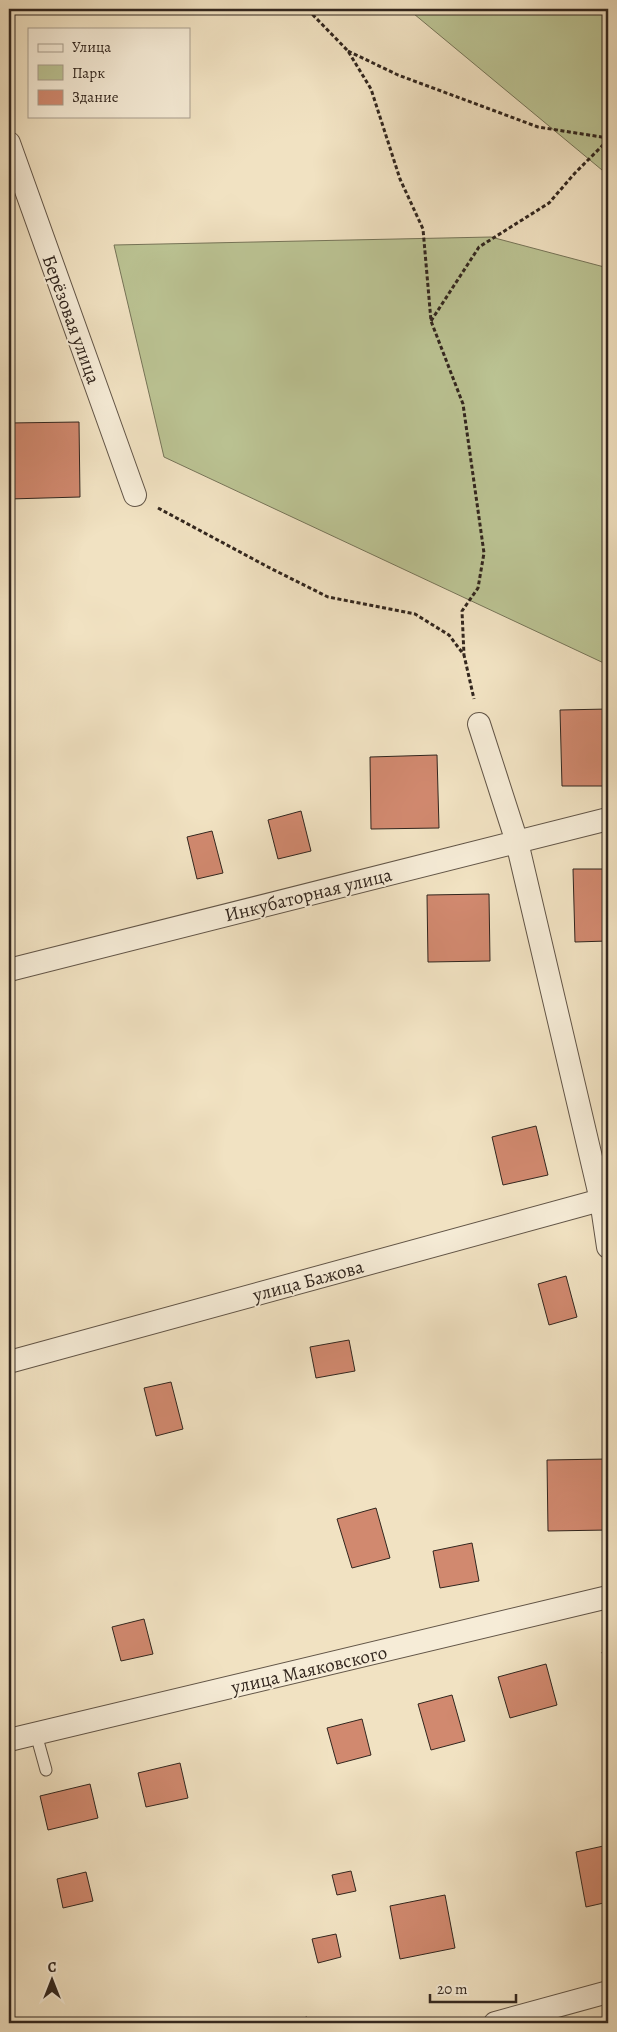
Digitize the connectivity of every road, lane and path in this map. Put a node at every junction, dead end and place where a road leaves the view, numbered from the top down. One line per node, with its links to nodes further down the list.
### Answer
1 (309, 9): 2 (path)
2 (348, 50): 3 (path); 5 (path)
3 (608, 139): 5 (path)
4 (9, 143): 6 (street, Берёзовая улица)
5 (431, 321): 7 (path)
6 (135, 495): 7 (path)
7 (464, 655): 8 (path)
8 (479, 724): 10 (street)
9 (608, 819): 10 (street, Инкубаторная улица)
10 (516, 842): 11 (street, Инкубаторная улица); 12 (street)
11 (9, 970)
12 (604, 1199): 13 (street); 14 (street, улица Бажова)
13 (608, 1247)
14 (9, 1362)
15 (608, 1597): 16 (street, улица Маяковского)
16 (36, 1734): 17 (street, улица Маяковского); 18 (lane)
17 (9, 1740)
18 (46, 1770)
19 (608, 1992): 20 (street)
20 (495, 2023)

